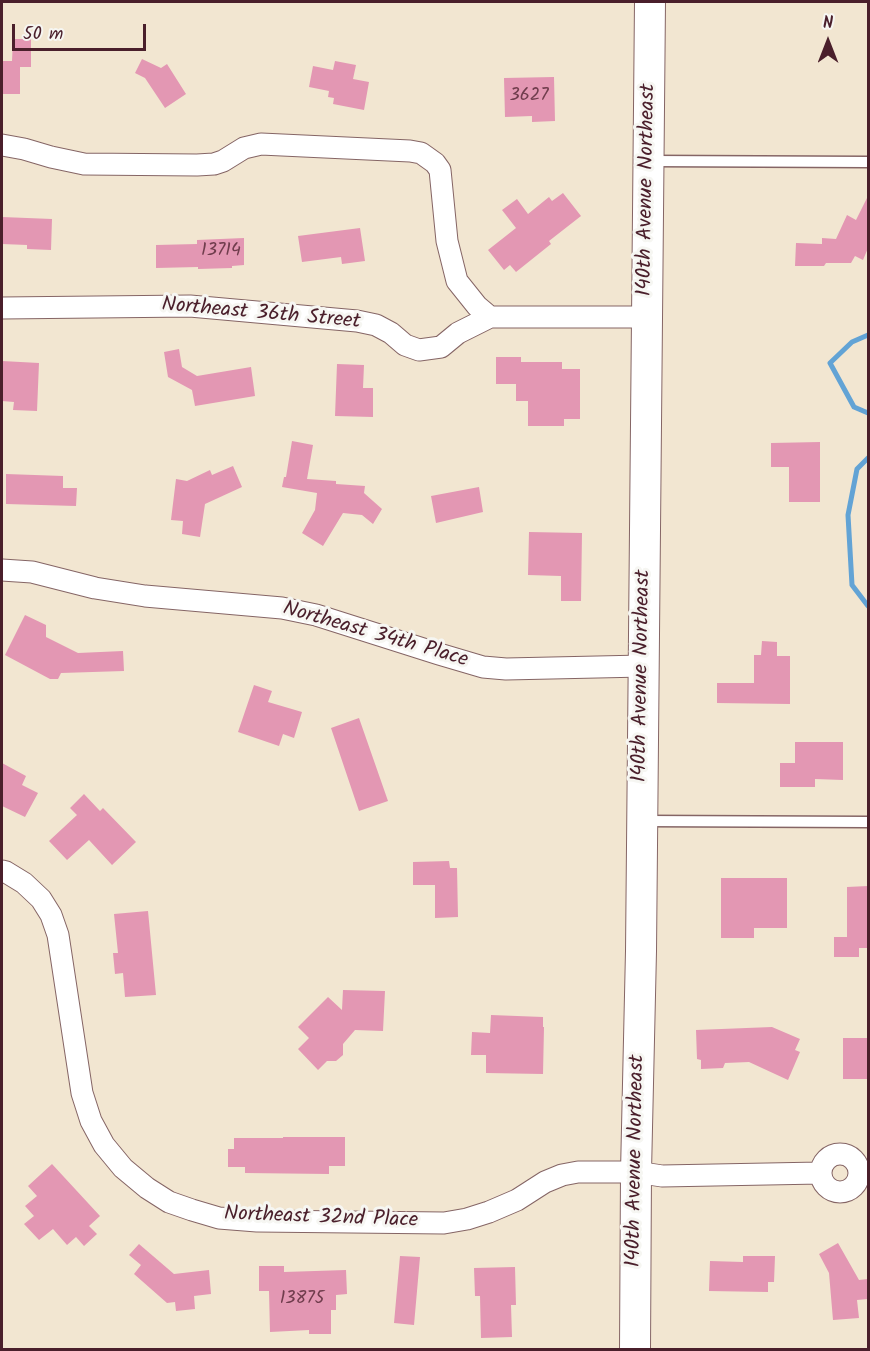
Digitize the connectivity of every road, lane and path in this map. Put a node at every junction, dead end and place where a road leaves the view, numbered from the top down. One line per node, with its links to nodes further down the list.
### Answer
1 (650, 2): 3 (street, 140th Avenue Northeast)
2 (2, 145): 6 (street)
3 (648, 161): 4 (lane); 7 (street, 140th Avenue Northeast)
4 (868, 162)
5 (2, 308): 6 (street, Northeast 36th Street)
6 (490, 317): 7 (street, Northeast 36th Street)
7 (647, 317): 9 (street, 140th Avenue Northeast)
8 (2, 570): 9 (street, Northeast 34th Place)
9 (643, 666): 10 (street, 140th Avenue Northeast)
10 (641, 821): 11 (lane); 13 (street, 140th Avenue Northeast)
11 (868, 822)
12 (2, 871): 13 (street, Northeast 32nd Place)
13 (636, 1172): 14 (street, Northeast 32nd Place); 15 (street, 140th Avenue Northeast)
14 (864, 1173)
15 (635, 1350)

